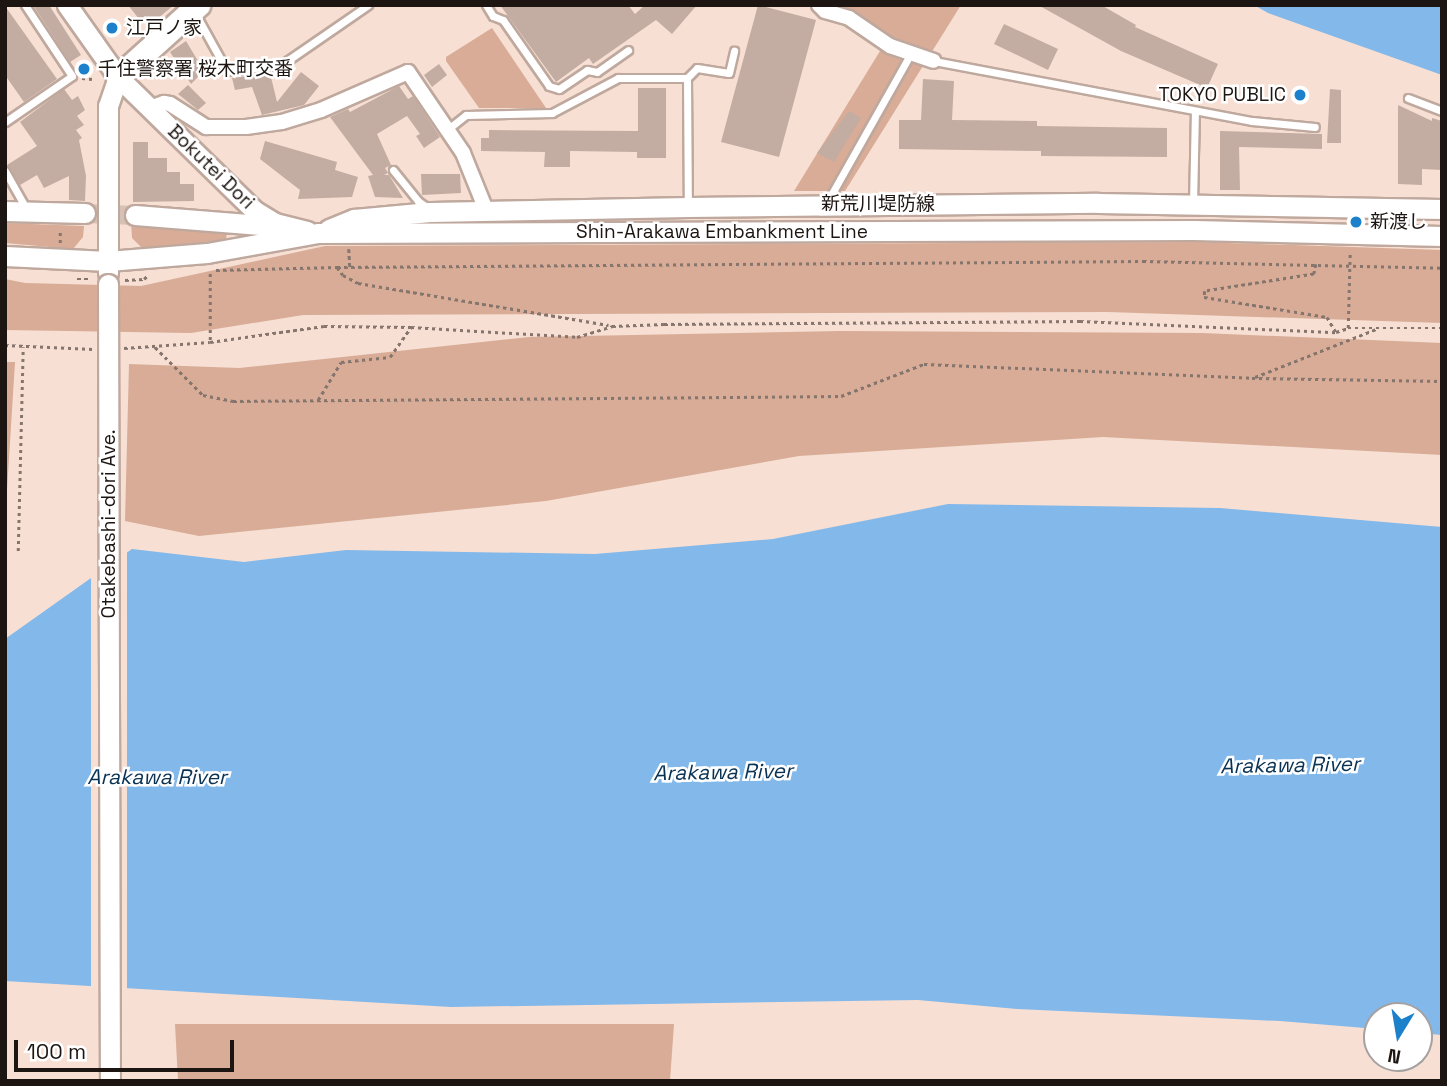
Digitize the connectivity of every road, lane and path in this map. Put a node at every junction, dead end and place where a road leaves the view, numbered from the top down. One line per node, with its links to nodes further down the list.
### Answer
1 (25, 5): 17 (lane)
2 (67, 5): 11 (main road, Bokutei Dori)
3 (368, 5): 6 (lane)
4 (486, 5): 7 (lane)
5 (819, 5): 9 (street)
6 (195, 7): 11 (main road)
7 (628, 50)
8 (734, 51): 12 (lane)
9 (911, 52): 10 (street); 22 (lane)
10 (934, 61): 15 (lane)
11 (118, 76): 14 (main road, Bokutei Dori); 40 (main road, Otakebashi-dori Ave.)
12 (687, 78): 19 (lane); 24 (lane)
13 (1408, 98): 16 (lane)
14 (150, 108): 19 (street); 33 (main road, Bokutei Dori)
15 (1195, 111): 18 (lane); 23 (lane)
16 (1442, 111)
17 (5, 122)
18 (1315, 127)
19 (448, 128): 26 (street)
20 (393, 170): 29 (lane)
21 (5, 171): 28 (lane)
22 (825, 204): 23 (main road, 新荒川堤防線); 24 (main road, 新荒川堤防線)
23 (1193, 205): 25 (main road, 新荒川堤防線)
24 (688, 206): 26 (main road, 新荒川堤防線)
25 (1442, 209)
26 (486, 210): 29 (main road, 新荒川堤防線)
27 (5, 211): 28 (main road)
28 (28, 211): 30 (main road)
29 (430, 212): 34 (main road, 新荒川堤防線)
30 (85, 214)
31 (135, 215): 33 (main road)
32 (54, 223): 38 (path)
33 (288, 228): 34 (main road, Bokutei Dori)
34 (318, 233): 35 (main road, Shin-Arakawa Embankment Line); 40 (main road, Shin-Arakawa Embankment Line)
35 (1442, 236)
36 (348, 240): 44 (path)
37 (1349, 241): 42 (path)
38 (59, 253)
39 (5, 256): 40 (main road, Shin-Arakawa Embankment Line)
40 (108, 261): 50 (main road, Otakebashi-dori Ave.)
41 (1316, 264): 42 (path); 44 (path); 56 (path)
42 (1351, 266): 45 (path); 54 (path)
43 (337, 267): 44 (path); 47 (path); 51 (path)
44 (350, 267)
45 (1442, 268)
46 (198, 270): 47 (path)
47 (210, 270): 57 (path)
48 (151, 271): 50 (path)
49 (77, 279): 50 (path)
50 (109, 284): 67 (main road, Otakebashi-dori Ave., bridge)
51 (612, 326): 52 (path); 56 (path)
52 (411, 327): 57 (path); 65 (path)
53 (1380, 327): 54 (path); 55 (path); 63 (path)
54 (1348, 328): 56 (path)
55 (1442, 328)
56 (1336, 332)
57 (210, 341): 60 (path)
58 (5, 345): 59 (path)
59 (23, 347): 62 (path); 66 (path)
60 (155, 347): 61 (path); 65 (path)
61 (115, 348)
62 (102, 349)
63 (1252, 378): 64 (path); 65 (path)
64 (1442, 381)
65 (318, 400)
66 (18, 551)
67 (110, 1081)

